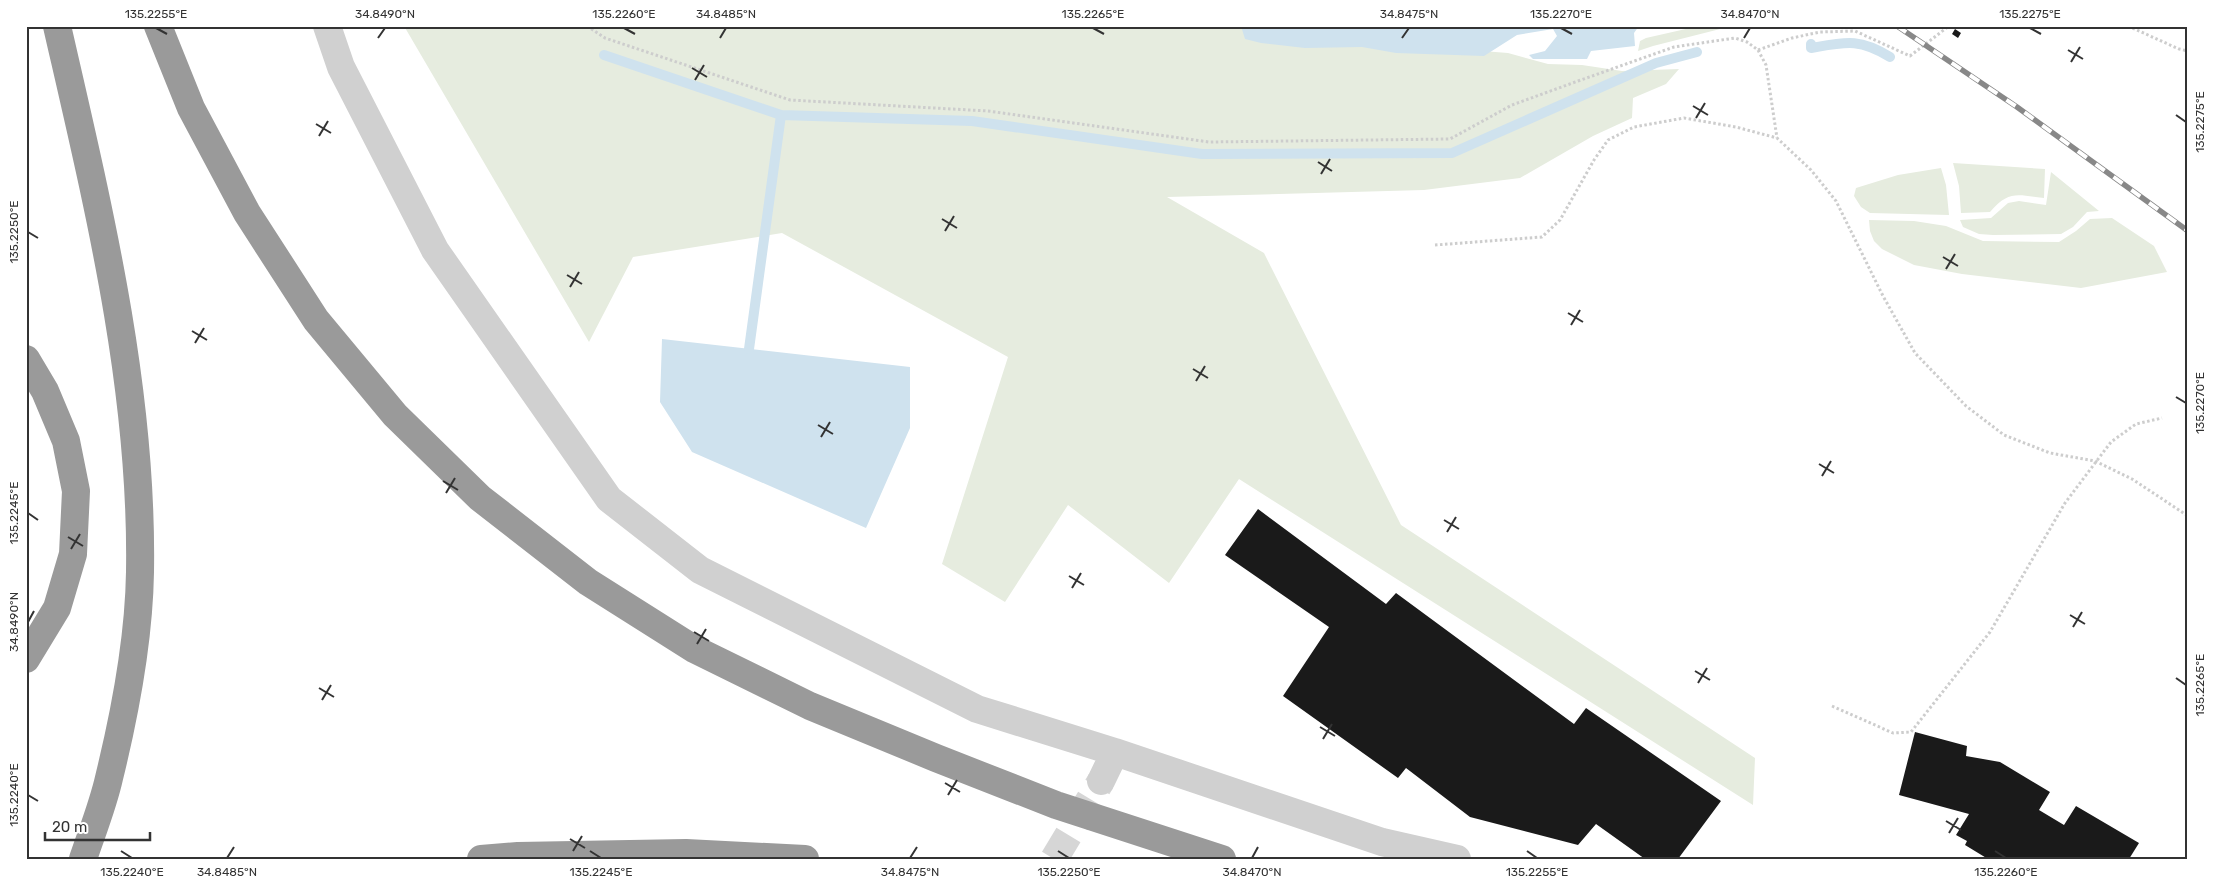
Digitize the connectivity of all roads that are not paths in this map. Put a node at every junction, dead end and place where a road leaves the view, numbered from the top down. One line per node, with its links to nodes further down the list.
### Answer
1 (57, 26): 8 (highway)
2 (158, 26): 11 (highway)
3 (326, 26): 6 (street)
4 (26, 360): 5 (highway)
5 (26, 659)
6 (1115, 752): 7 (street); 12 (street)
7 (1101, 781)
8 (83, 859)
9 (481, 859): 10 (highway)
10 (805, 859)
11 (1222, 859)
12 (1457, 859)

